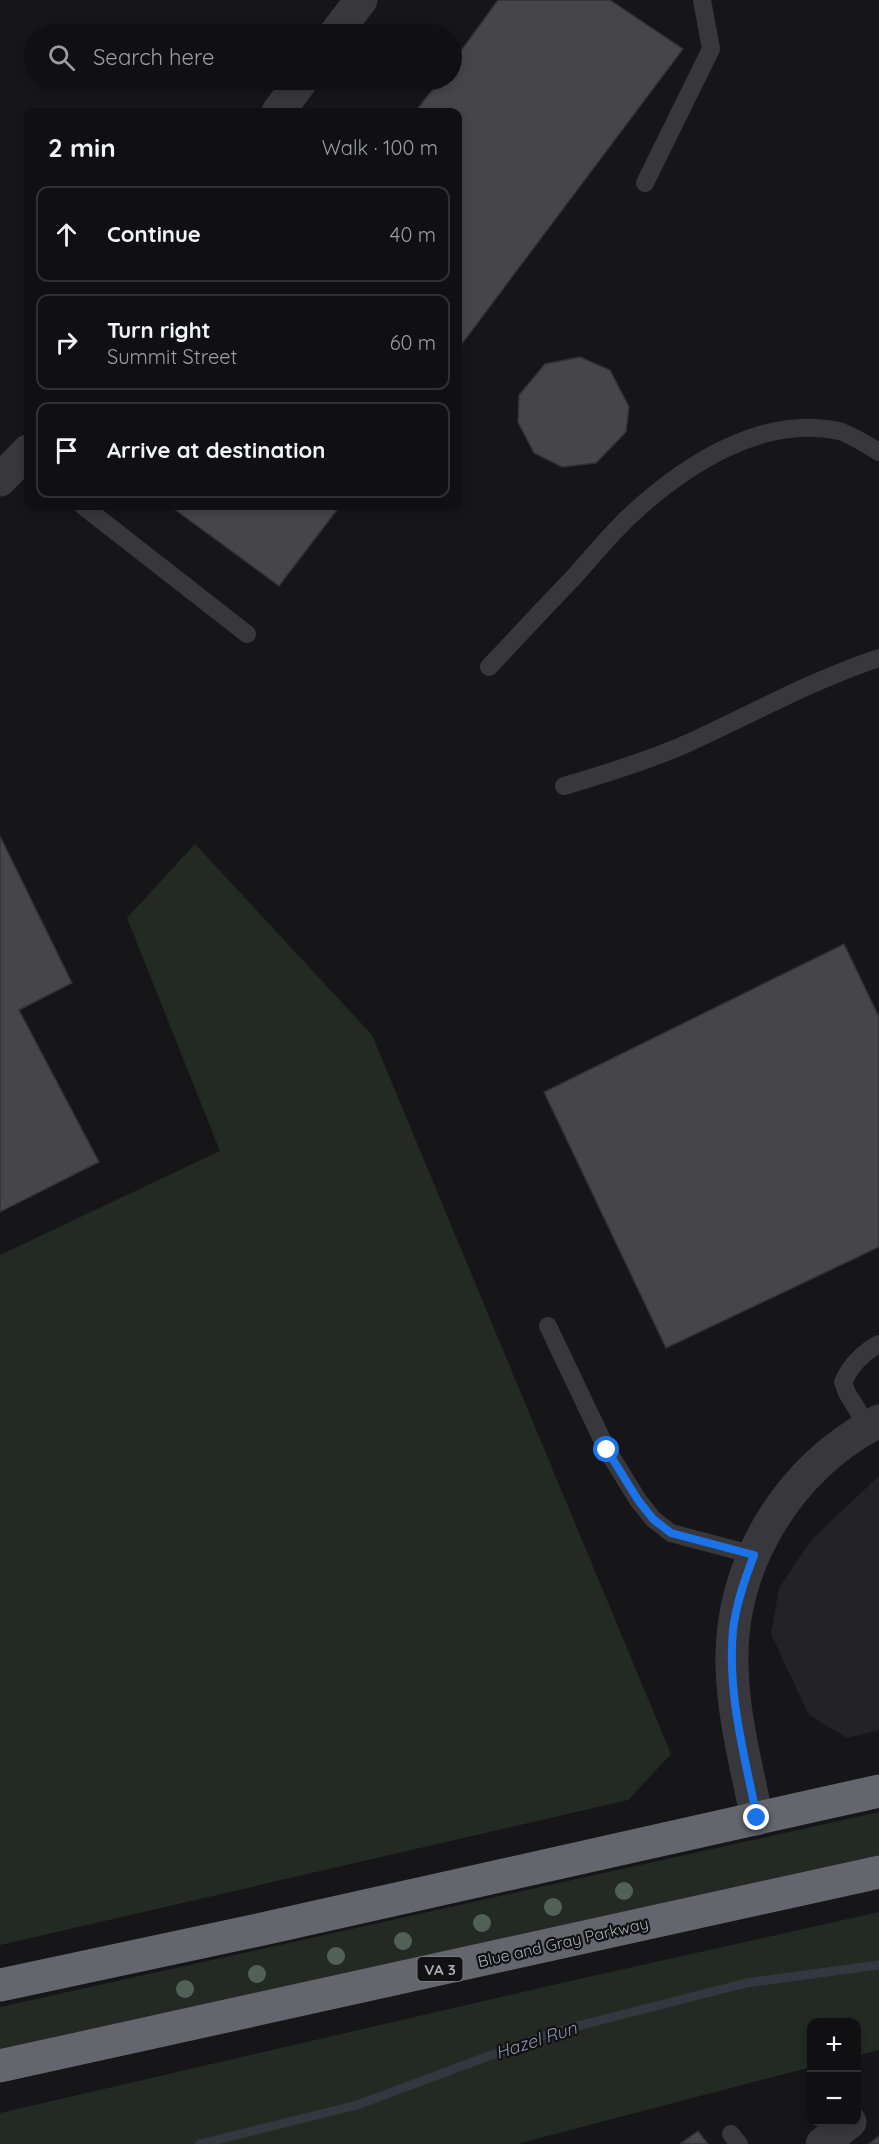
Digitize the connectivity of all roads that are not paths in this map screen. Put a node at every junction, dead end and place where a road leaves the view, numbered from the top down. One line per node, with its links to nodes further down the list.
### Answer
1 (361, 0): 3 (street)
2 (702, 0): 6 (lane)
3 (343, 24)
4 (295, 90): 5 (street)
5 (282, 108)
6 (645, 183)
7 (879, 452): 13 (lane)
8 (24, 460): 9 (street)
9 (0, 480)
10 (88, 510): 11 (lane)
11 (247, 634)
12 (879, 658): 14 (lane)
13 (489, 667)
14 (564, 786)
15 (549, 1326): 18 (lane)
16 (879, 1344): 17 (lane)
17 (873, 1424): 18 (street)
18 (754, 1555): 20 (street)
19 (879, 1791): 20 (highway)
20 (757, 1818): 22 (highway)
21 (879, 1872): 23 (highway, Blue and Gray Parkway / VA 3)
22 (0, 1985)
23 (0, 2066)
24 (845, 2126): 25 (street)
25 (822, 2144)

